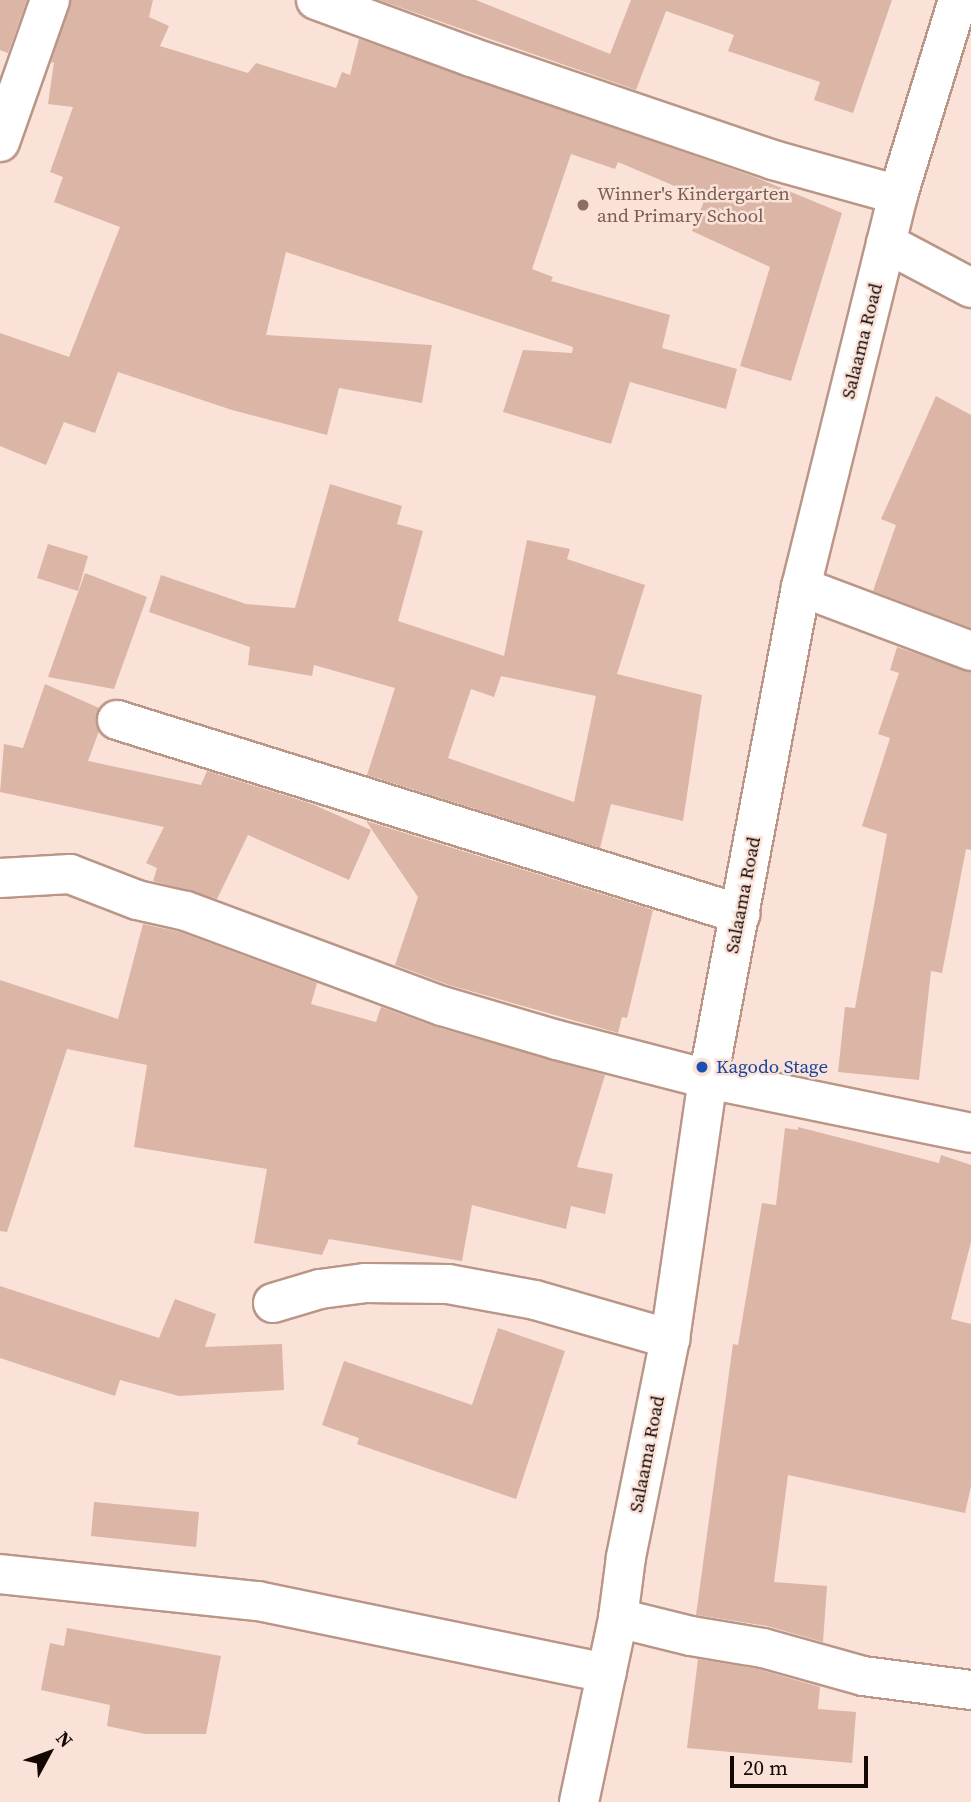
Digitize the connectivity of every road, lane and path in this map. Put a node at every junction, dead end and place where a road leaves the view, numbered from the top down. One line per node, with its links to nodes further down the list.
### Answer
1 (50, 0): 4 (street)
2 (316, 0): 5 (street)
3 (958, 0): 5 (street, Salaama Road)
4 (0, 142)
5 (898, 195): 6 (street, Salaama Road)
6 (886, 243): 7 (street); 8 (street, Salaama Road)
7 (971, 288)
8 (801, 587): 9 (street); 12 (street, Salaama Road)
9 (971, 651)
10 (117, 720): 12 (street)
11 (0, 878): 13 (street)
12 (740, 914): 13 (street, Salaama Road)
13 (708, 1079): 14 (street); 16 (street, Salaama Road)
14 (971, 1133)
15 (273, 1303): 16 (street)
16 (670, 1339): 18 (street, Salaama Road)
17 (0, 1574): 19 (street)
18 (618, 1618): 19 (street, Salaama Road); 20 (street)
19 (607, 1673): 21 (street, Salaama Road)
20 (971, 1690)
21 (579, 1802)

